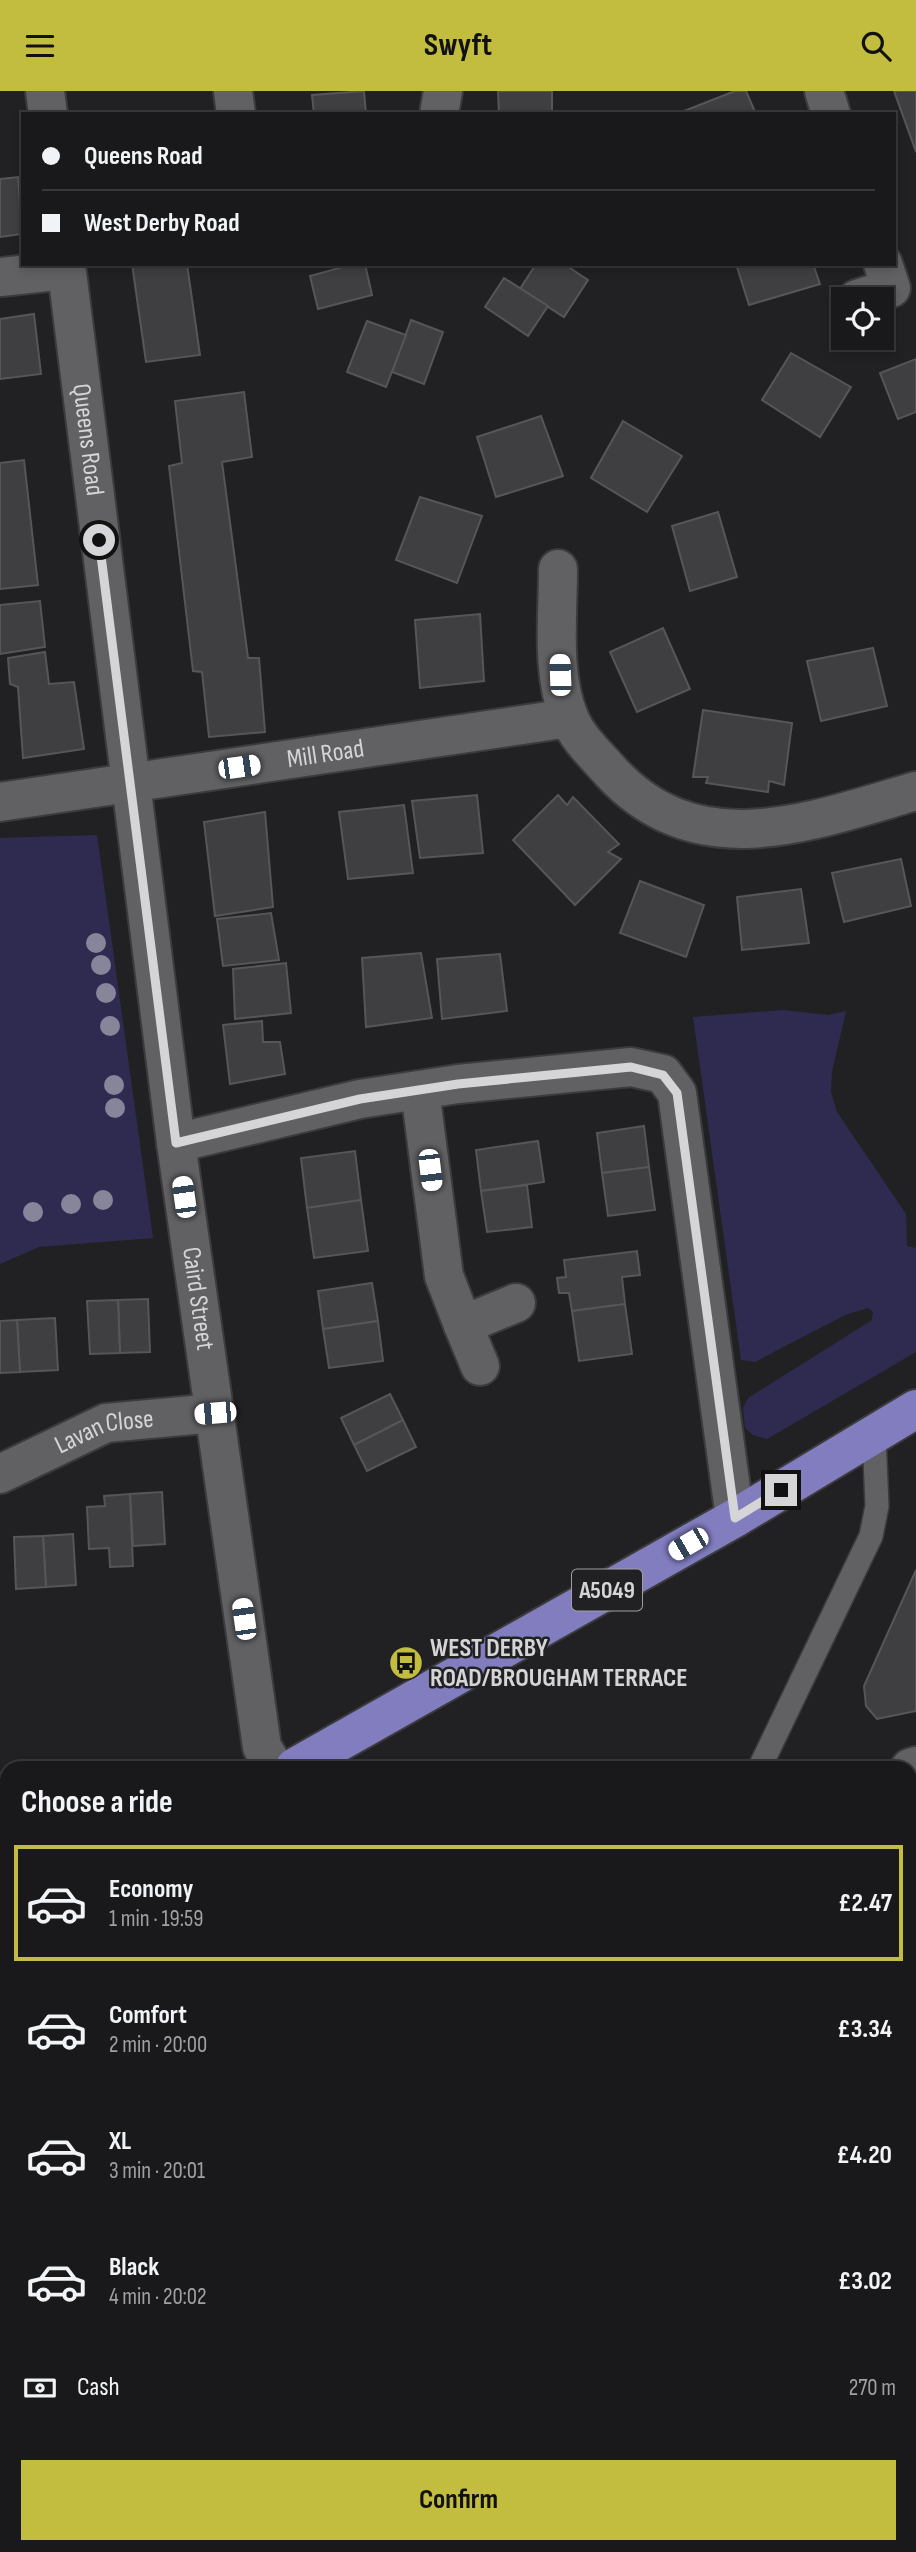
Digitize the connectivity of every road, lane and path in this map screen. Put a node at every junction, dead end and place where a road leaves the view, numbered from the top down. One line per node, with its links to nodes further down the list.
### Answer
1 (45, 91): 2 (street); 6 (street)
2 (52, 91)
3 (233, 91): 7 (street)
4 (443, 91): 8 (street)
5 (824, 91): 9 (street)
6 (48, 112)
7 (236, 112)
8 (439, 112)
9 (830, 112)
10 (884, 266): 13 (street)
11 (66, 267): 12 (street); 16 (street, Queens Road)
12 (0, 277)
13 (891, 287)
14 (558, 569): 15 (street)
15 (569, 718): 16 (street, Mill Road); 17 (street)
16 (129, 783): 18 (street, Mill Road); 20 (street, Caird Street)
17 (916, 792)
18 (0, 801)
19 (420, 1090): 20 (street); 22 (street); 28 (street)
20 (176, 1143): 25 (street, Caird Street)
21 (516, 1303): 22 (street)
22 (463, 1325): 23 (street)
23 (480, 1366)
24 (916, 1409): 26 (highway, A5049)
25 (215, 1413): 27 (street, Lavan Close); 29 (street, Caird Street)
26 (874, 1435): 28 (highway, A5049); 31 (lane)
27 (0, 1473)
28 (735, 1518): 30 (highway, A5049)
29 (270, 1761)
30 (306, 1761)
31 (763, 1761)

